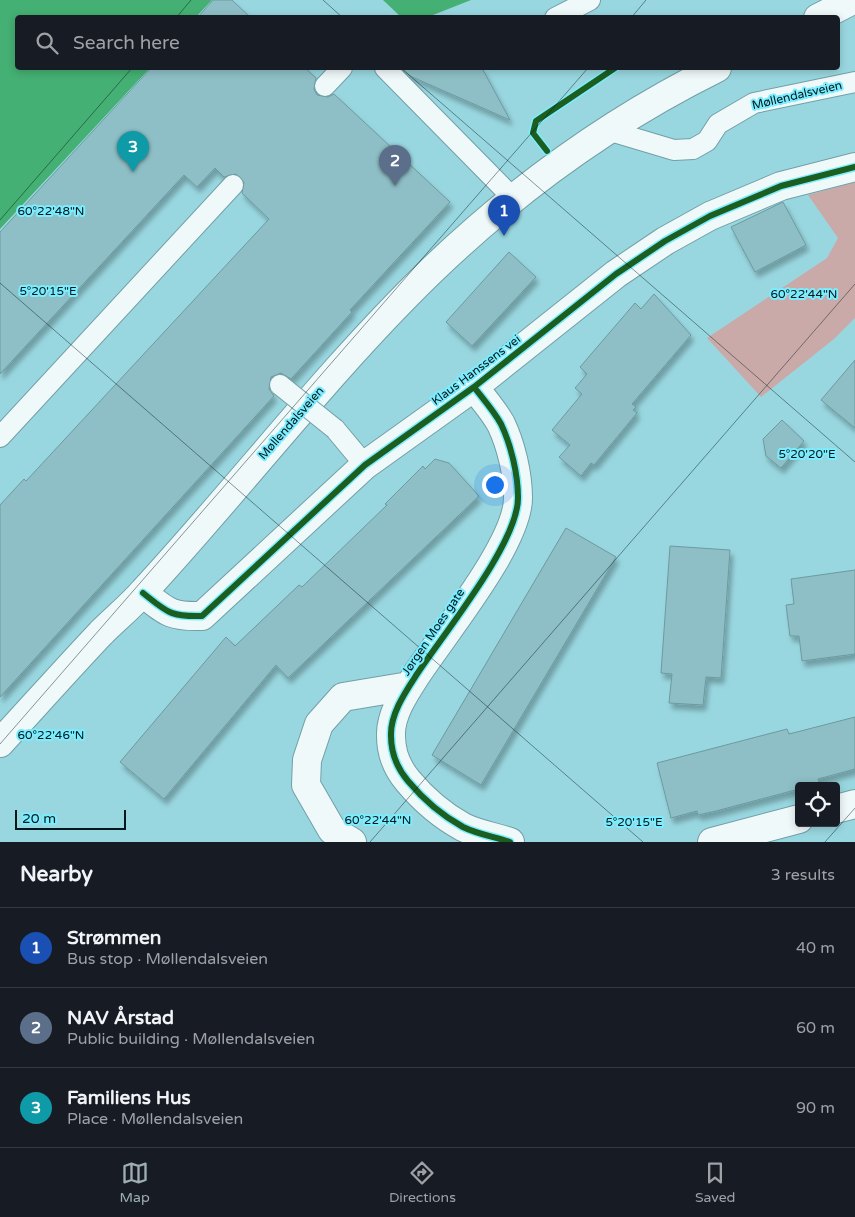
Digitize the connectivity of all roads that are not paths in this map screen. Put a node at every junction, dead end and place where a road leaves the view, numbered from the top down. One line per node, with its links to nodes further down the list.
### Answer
1 (590, 0): 3 (lane)
2 (853, 0): 4 (street)
3 (561, 15)
4 (824, 15)
5 (340, 70): 9 (lane)
6 (387, 70): 13 (lane)
7 (713, 70): 10 (street, Møllendalsveien)
8 (855, 82): 10 (lane, Møllendalsveien)
9 (325, 86)
10 (607, 130): 13 (street, Møllendalsveien)
11 (855, 167): 15 (street, Klaus Hanssens vei)
12 (233, 185): 16 (lane)
13 (514, 199): 18 (street, Møllendalsveien)
14 (280, 385): 17 (lane, bridge)
15 (474, 388): 17 (street, Klaus Hanssens vei); 19 (street, Jørgen Moes gate)
16 (0, 437)
17 (365, 464): 18 (street, Klaus Hanssens vei)
18 (143, 593): 20 (street, Møllendalsveien)
19 (409, 686): 24 (street); 25 (street, Jørgen Moes gate)
20 (0, 743)
21 (855, 804): 22 (street)
22 (840, 808)
23 (795, 820): 26 (street)
24 (352, 842)
25 (510, 842)
26 (712, 842)

